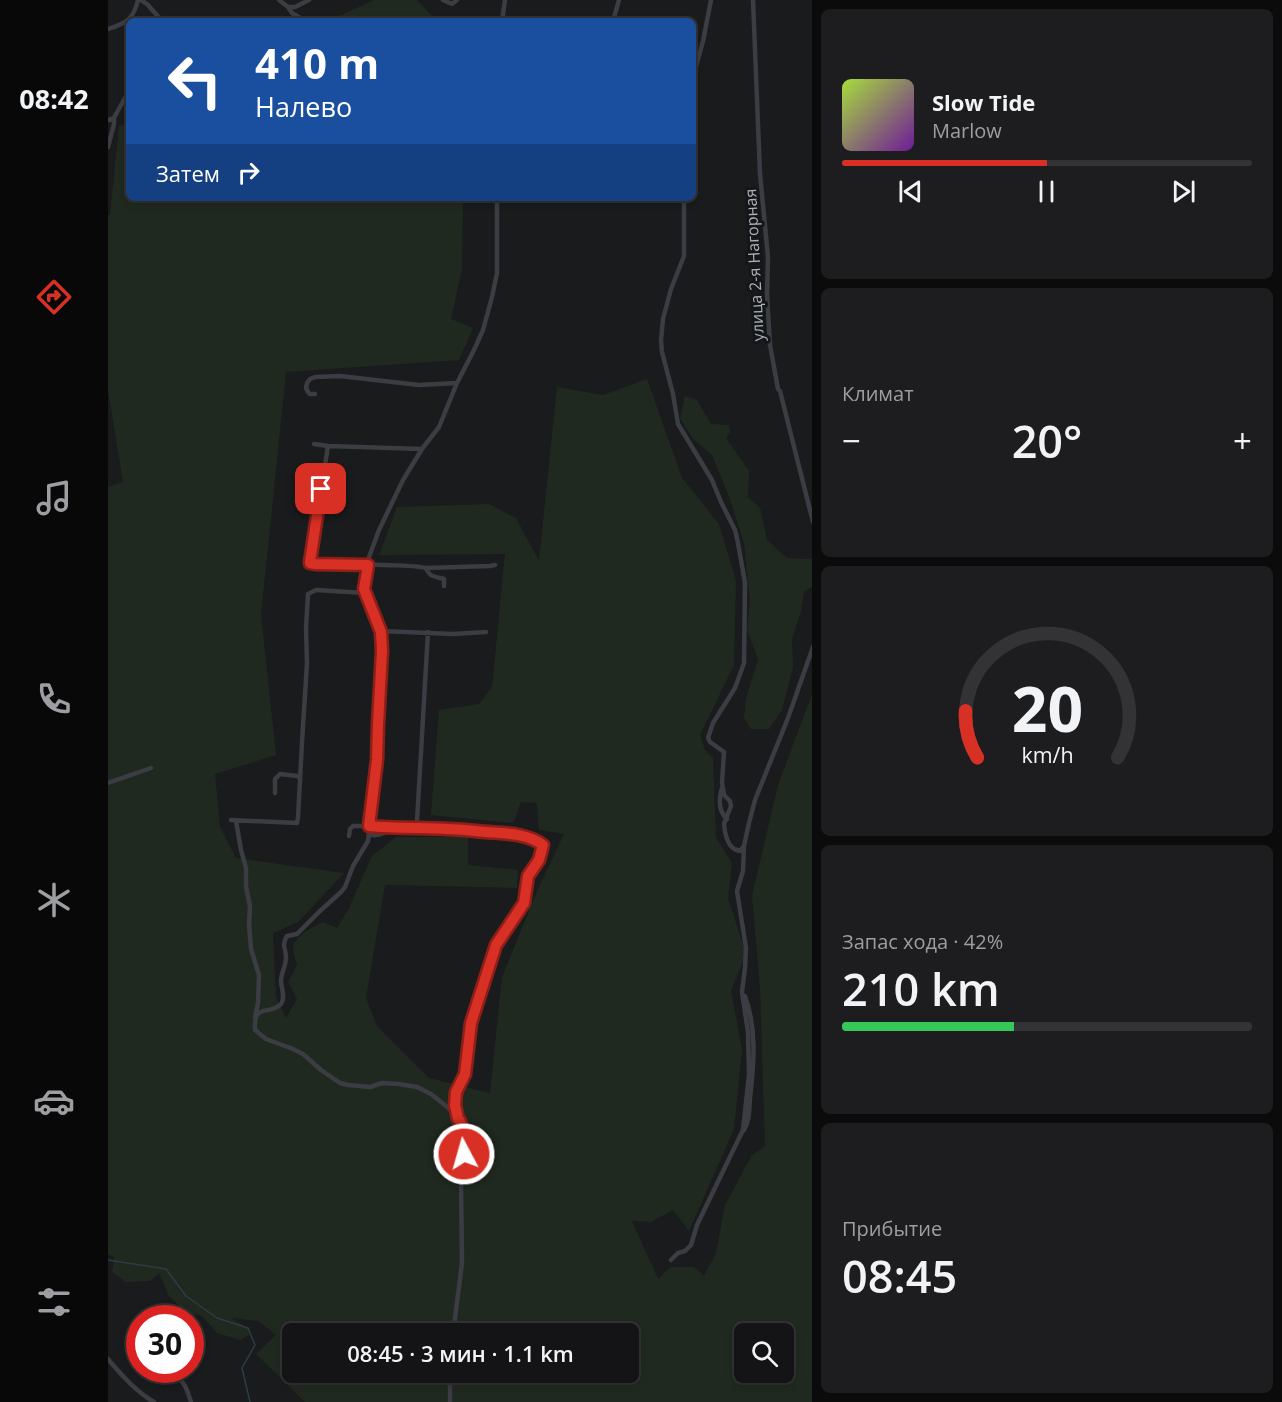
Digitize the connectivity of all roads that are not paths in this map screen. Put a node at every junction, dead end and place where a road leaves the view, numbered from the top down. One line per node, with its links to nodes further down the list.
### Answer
1 (140, 0): 14 (street); 15 (street)
2 (279, 0): 10 (street)
3 (309, 0): 11 (street)
4 (443, 0): 9 (street)
5 (505, 0): 17 (street)
6 (619, 0): 18 (street)
7 (711, 0): 21 (street)
8 (753, 0): 32 (street, улица 2-я Нагорная)
9 (455, 2): 12 (street)
10 (288, 7): 11 (street); 13 (street)
11 (295, 7): 13 (street)
12 (449, 10)
13 (292, 14): 16 (street)
14 (131, 18)
15 (159, 18)
16 (299, 18)
17 (502, 18)
18 (614, 18)
19 (126, 22): 20 (street)
20 (108, 28)
21 (696, 67)
22 (126, 96): 23 (street)
23 (111, 119): 24 (street)
24 (108, 147)
25 (497, 201): 27 (street)
26 (684, 201): 45 (street)
27 (457, 383): 28 (street); 31 (street)
28 (315, 394)
29 (314, 444): 30 (street)
30 (328, 446): 31 (street); 33 (street)
31 (422, 449): 33 (street)
32 (812, 518)
33 (368, 565): 35 (street); 37 (street)
34 (495, 565): 35 (street)
35 (425, 568): 36 (street)
36 (444, 586)
37 (365, 593): 38 (street); 43 (street)
38 (381, 632): 39 (street); 48 (street)
39 (428, 632): 40 (street); 50 (street)
40 (486, 632)
41 (812, 650): 52 (street)
42 (151, 768): 44 (street)
43 (300, 778): 46 (street); 53 (street)
44 (108, 783)
45 (723, 787): 47 (street); 47 (street)
46 (275, 793)
47 (727, 819): 52 (street)
48 (371, 828): 49 (street); 49 (street); 51 (street); 53 (street)
49 (389, 828): 50 (street)
50 (414, 829): 54 (street)
51 (349, 836)
52 (744, 846): 56 (street)
53 (255, 1019): 54 (street)
54 (457, 1117): 55 (street); 55 (street)
55 (459, 1164): 57 (street)
56 (671, 1260)
57 (454, 1323)
58 (108, 1359): 61 (street)
59 (184, 1383): 62 (street)
60 (450, 1383): 63 (street)
61 (154, 1402)
62 (191, 1402)
63 (450, 1402)

